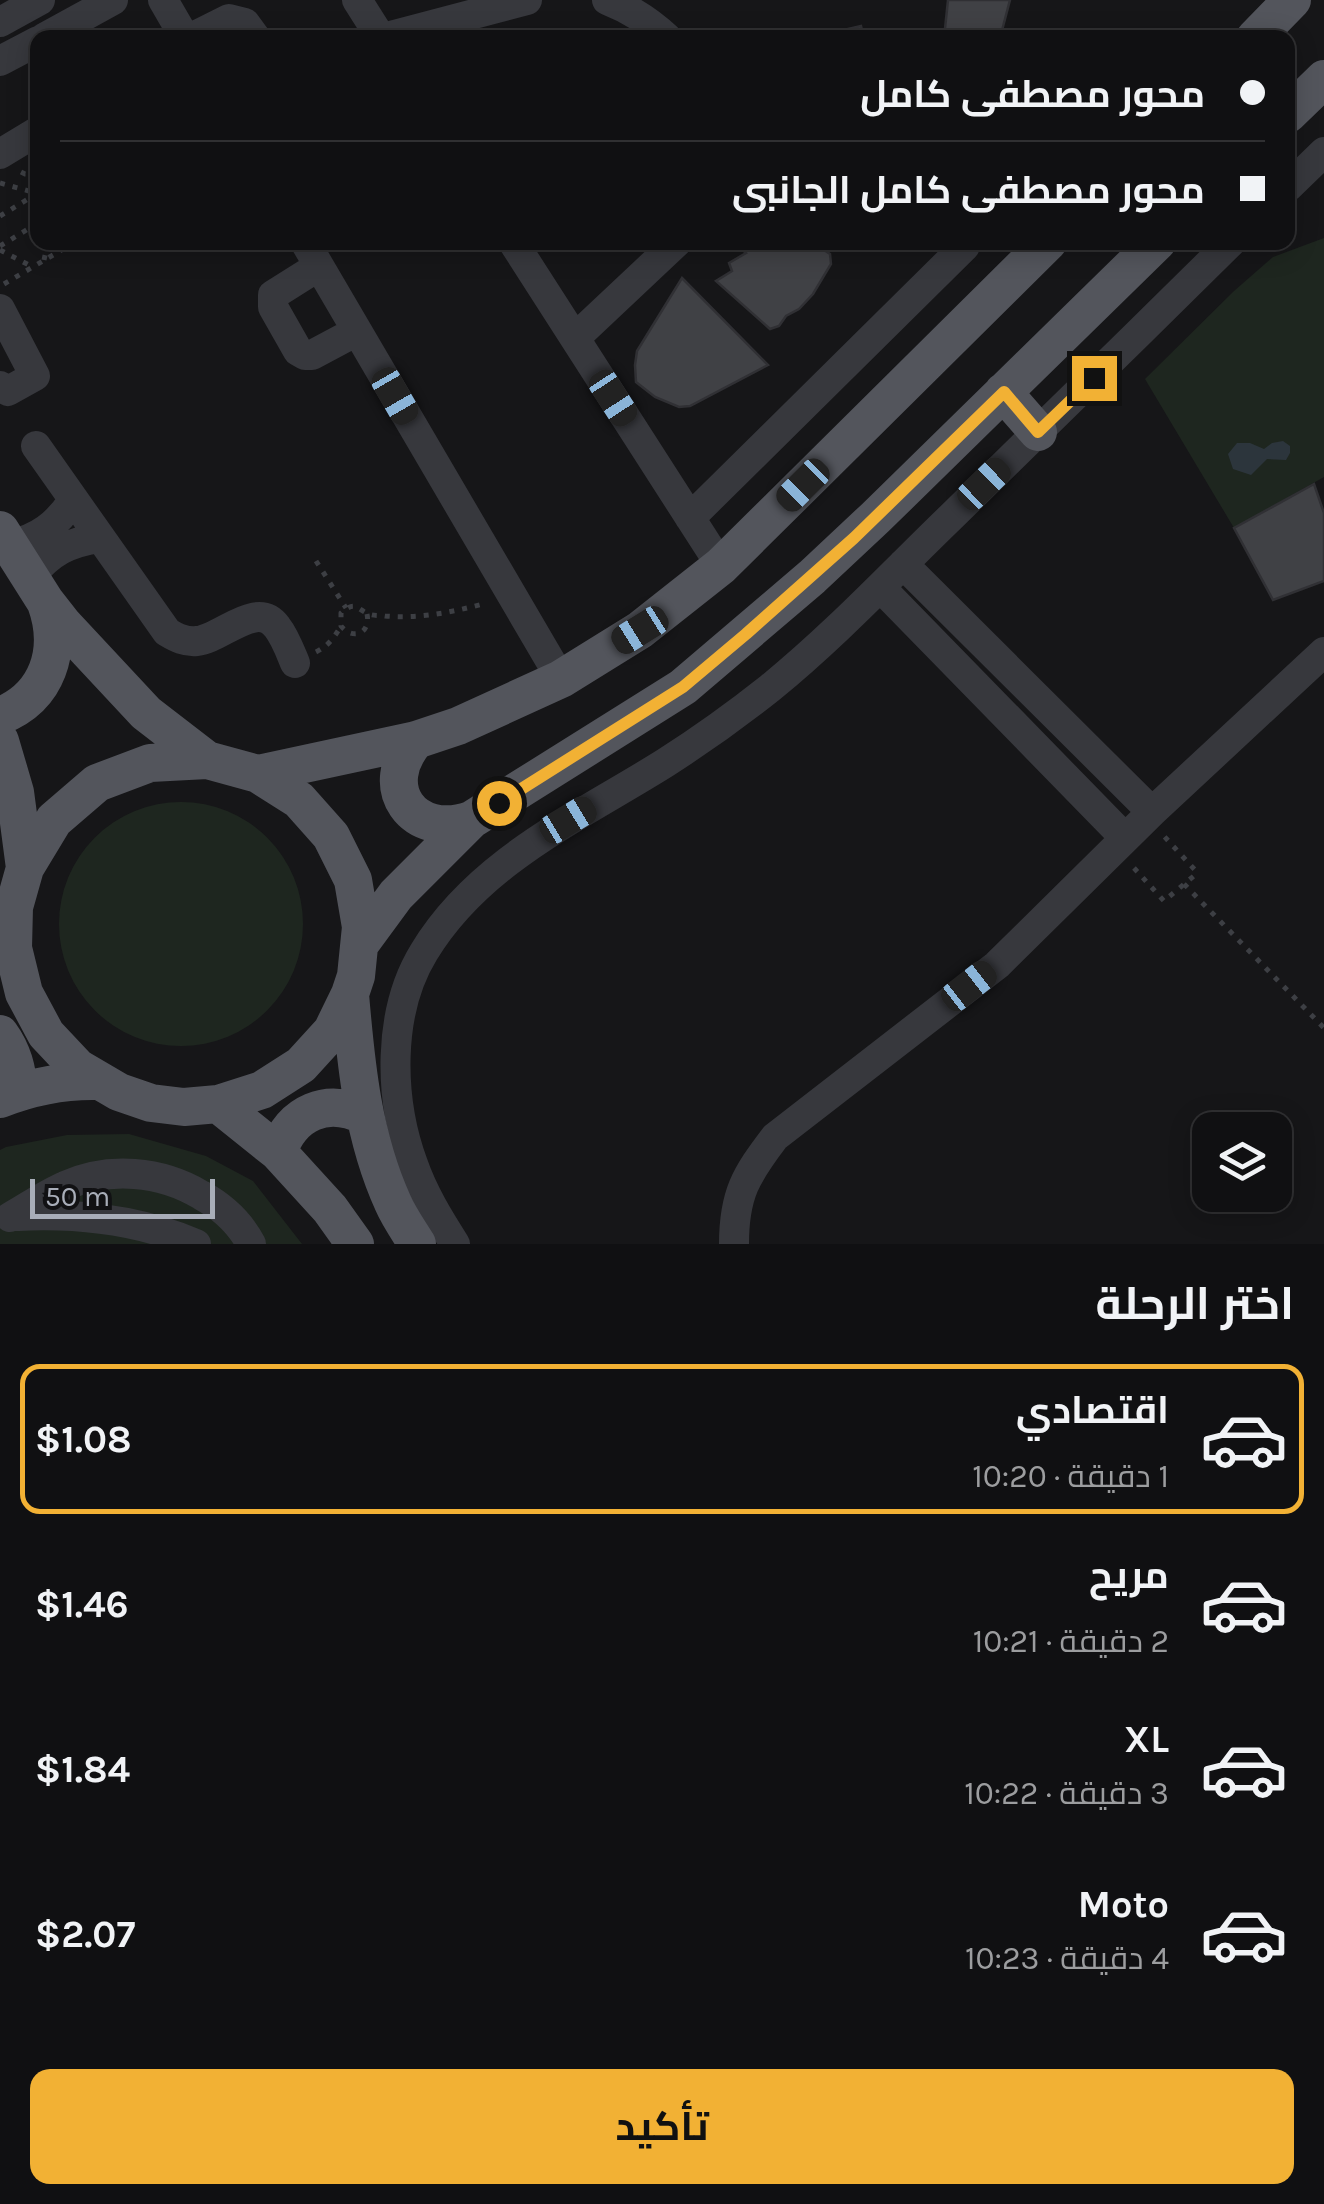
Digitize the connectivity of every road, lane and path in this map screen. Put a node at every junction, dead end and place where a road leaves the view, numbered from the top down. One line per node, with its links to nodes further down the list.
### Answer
1 (40, 0): 8 (street)
2 (113, 0): 9 (street)
3 (163, 0): 10 (street)
4 (357, 0): 13 (street)
5 (527, 0): 14 (street)
6 (607, 0): 15 (street)
7 (1292, 0): 16 (main road)
8 (0, 22)
9 (58, 30)
10 (183, 30)
11 (204, 30): 12 (street)
12 (250, 30)
13 (377, 30)
14 (413, 30)
15 (659, 30)
16 (1262, 30)
17 (30, 45): 18 (street)
18 (0, 61)
19 (1324, 79): 20 (main road)
20 (1295, 107)
21 (30, 136): 23 (street)
22 (1324, 152): 24 (street)
23 (0, 154)
24 (1295, 181)
25 (0, 183): 26 (path)
26 (30, 191)
27 (30, 198): 28 (path)
28 (0, 216)
29 (30, 229): 30 (path)
30 (0, 248): 41 (path)
31 (46, 250): 40 (path)
32 (58, 250): 40 (path)
33 (518, 250): 45 (street)
34 (668, 250): 45 (street)
35 (961, 250): 51 (street)
36 (1040, 250): 56 (main road)
37 (1148, 250): 47 (main road)
38 (1223, 250): 48 (street)
39 (312, 254): 44 (street); 44 (street)
40 (44, 260): 41 (path)
41 (33, 267): 42 (path)
42 (0, 286)
43 (0, 309): 46 (street)
44 (357, 331): 59 (street)
45 (574, 338): 51 (street)
46 (0, 386)
47 (1004, 392): 48 (main road); 70 (main road)
48 (1038, 432): 55 (street)
49 (36, 446): 50 (street)
50 (73, 500): 52 (street); 53 (street)
51 (690, 518): 56 (street)
52 (5, 538): 58 (main road)
53 (100, 538): 58 (street); 63 (street)
54 (316, 561): 60 (path)
55 (903, 564): 57 (street); 71 (street)
56 (721, 566): 64 (main road)
57 (880, 588): 71 (street); 89 (street)
58 (38, 589): 65 (main road); 68 (main road)
59 (510, 592): 61 (path); 64 (street)
60 (346, 608): 61 (path); 61 (path)
61 (367, 614)
62 (1324, 652): 71 (street)
63 (295, 662)
64 (561, 679): 66 (main road)
65 (0, 716)
66 (416, 740): 69 (main road); 70 (main road)
67 (0, 741): 72 (main road)
68 (207, 760): 69 (main road); 72 (main road)
69 (258, 774): 74 (main road)
70 (471, 820): 74 (main road)
71 (1135, 828): 73 (path); 73 (path); 90 (street)
72 (25, 868): 75 (main road)
73 (1184, 884): 77 (path)
74 (360, 944): 76 (main road)
75 (7, 954): 79 (main road)
76 (350, 994): 81 (main road); 82 (main road)
77 (1324, 1028)
78 (0, 1034): 80 (main road)
79 (99, 1081): 80 (main road); 81 (main road)
80 (10, 1095)
81 (218, 1104): 83 (main road)
82 (365, 1116): 83 (main road); 88 (main road)
83 (278, 1152): 87 (main road)
84 (5, 1218): 85 (street); 86 (street)
85 (196, 1244)
86 (251, 1244)
87 (354, 1244)
88 (417, 1244)
89 (455, 1244)
90 (734, 1244)

